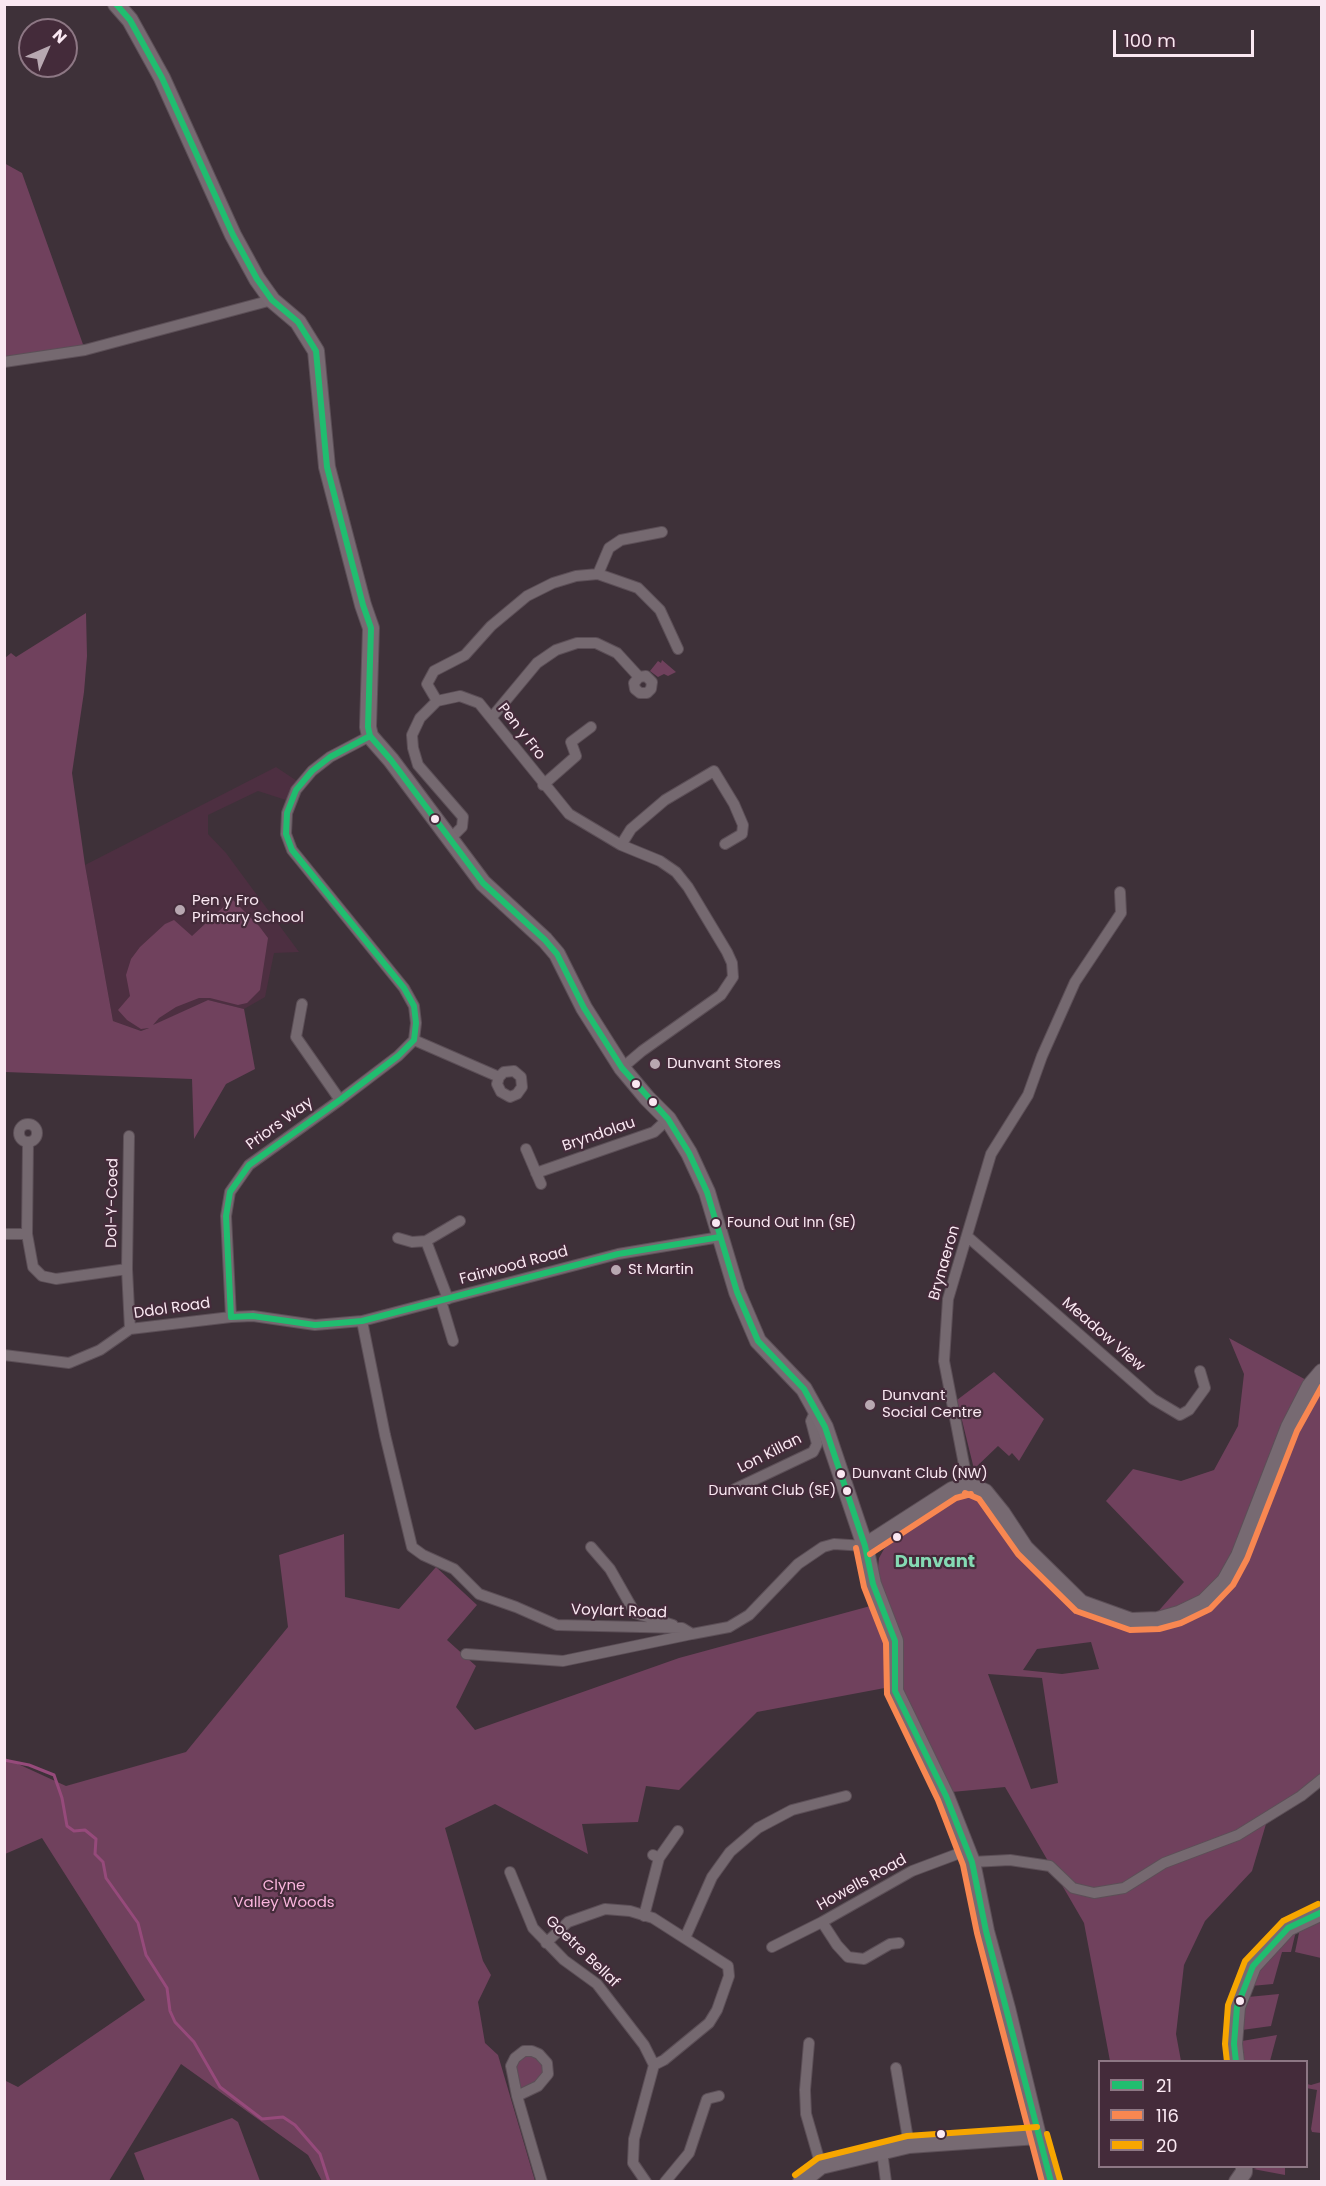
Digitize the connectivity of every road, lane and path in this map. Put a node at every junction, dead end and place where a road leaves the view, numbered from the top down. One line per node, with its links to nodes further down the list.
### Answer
1 (116, 4): 2 (street)
2 (272, 300): 3 (street); 11 (street)
3 (4, 362)
4 (662, 532): 5 (street)
5 (598, 574): 6 (street); 8 (street)
6 (678, 649)
7 (639, 677): 9 (street)
8 (437, 701): 9 (street, Pen y Fro); 13 (street)
9 (492, 717): 12 (street, Pen y Fro)
10 (591, 727): 12 (street)
11 (370, 736): 13 (street); 18 (street)
12 (543, 785): 15 (street, Pen y Fro)
13 (450, 839): 19 (street)
14 (725, 844): 15 (street)
15 (621, 845): 19 (street, Pen y Fro)
16 (1120, 892): 30 (street, Brynaeron)
17 (302, 1004): 21 (street)
18 (414, 1040): 20 (street); 21 (street, Priors Way)
19 (622, 1068): 22 (street)
20 (499, 1077)
21 (340, 1100): 35 (street, Priors Way)
22 (668, 1119): 25 (street, Bryndolau); 29 (street)
23 (129, 1137): 33 (street, Dol-Y-Coed)
24 (28, 1143): 28 (street, Dol-Y-Coed)
25 (526, 1149)
26 (460, 1221): 32 (street)
27 (4, 1234): 28 (street)
28 (27, 1234): 33 (street, Dol-Y-Coed)
29 (720, 1237): 34 (street, Fairwood Road); 43 (street)
30 (968, 1237): 41 (street, Meadow View); 44 (street, Brynaeron)
31 (398, 1238): 32 (street)
32 (426, 1241): 34 (street)
33 (127, 1269): 38 (street, Dol-Y-Coed)
34 (444, 1300): 36 (street, Fairwood Road); 39 (street)
35 (231, 1317): 37 (street, Ddol Road); 38 (street, Ddol Road)
36 (362, 1321): 37 (street, Fairwood Road); 48 (street, Voylart Road)
37 (315, 1325)
38 (130, 1329): 40 (street, Ddol Road)
39 (453, 1341)
40 (4, 1355)
41 (1200, 1371)
42 (1322, 1372): 44 (street)
43 (816, 1410): 45 (street, Lon Killan); 46 (street)
44 (968, 1485): 46 (street)
45 (735, 1489)
46 (865, 1546): 48 (street, Voylart Road); 53 (street)
47 (591, 1547): 48 (street)
48 (687, 1631): 49 (street)
49 (466, 1654)
50 (1322, 1779): 53 (street, Howells Road)
51 (846, 1796): 58 (street)
52 (678, 1831): 56 (street)
53 (970, 1856): 57 (street, Howells Road); 68 (street)
54 (510, 1871): 60 (street, Goetre Bellaf)
55 (1322, 1912): 63 (street)
56 (645, 1916): 58 (street); 60 (street)
57 (822, 1922): 59 (street); 61 (street, Howells Road)
58 (685, 1938): 64 (street)
59 (891, 1941)
60 (546, 1943): 64 (street, Goetre Bellaf)
61 (772, 1947)
62 (809, 2043): 71 (street)
63 (1236, 2060)
64 (654, 2065): 74 (street)
65 (896, 2068): 69 (street)
66 (517, 2096): 73 (street)
67 (718, 2096): 75 (street)
68 (1038, 2136): 69 (street); 78 (street)
69 (909, 2145): 70 (street)
70 (882, 2151): 71 (street); 77 (street)
71 (821, 2166): 76 (street)
72 (1244, 2168): 79 (street)
73 (542, 2181)
74 (646, 2181)
75 (665, 2181)
76 (801, 2181)
77 (886, 2181)
78 (1051, 2181)
79 (1237, 2181)

